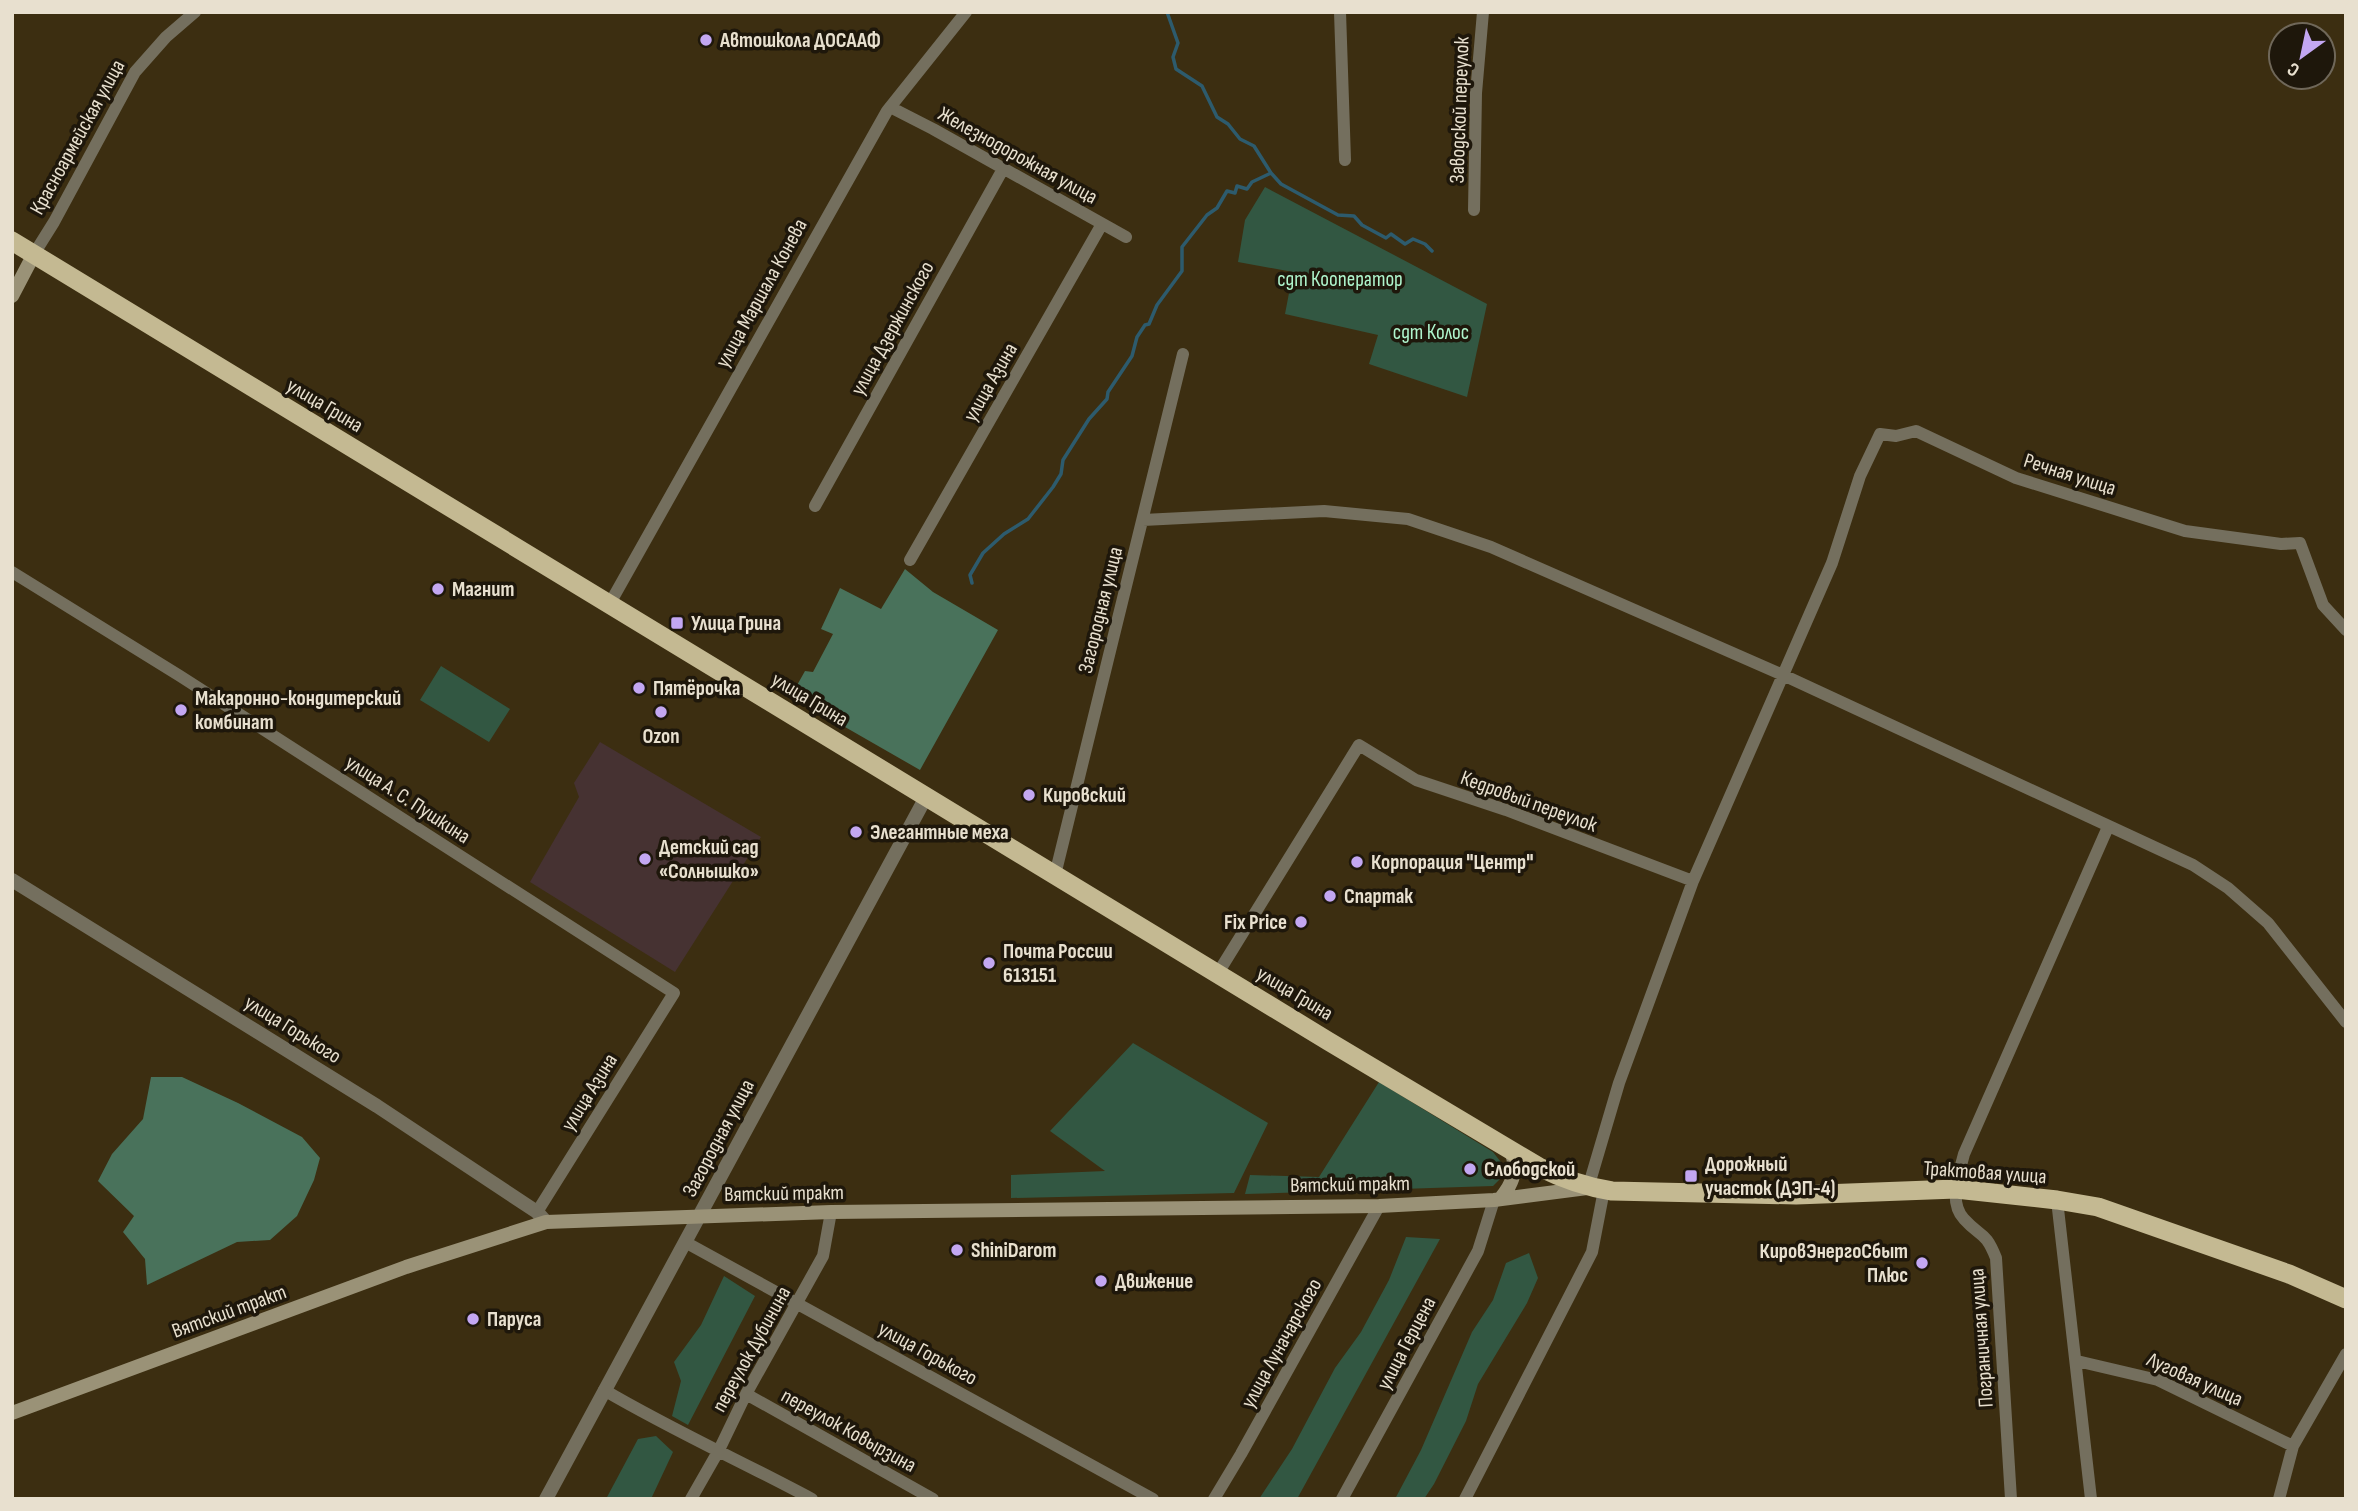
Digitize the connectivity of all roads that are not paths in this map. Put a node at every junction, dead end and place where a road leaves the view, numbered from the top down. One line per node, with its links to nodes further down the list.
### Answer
1 (195, 12): 12 (street, Красноармейская улица)
2 (966, 12): 5 (street, улица Маршала Конева)
3 (1340, 12): 6 (street)
4 (1483, 12): 8 (street, Заводской переулок)
5 (890, 107): 7 (street, Железнодорожная улица); 19 (street, улица Маршала Конева)
6 (1345, 160)
7 (1003, 169): 9 (street, Железнодорожная улица); 15 (street, улица Дзержинского)
8 (1474, 210)
9 (1102, 224): 10 (street, Железнодорожная улица); 17 (street, улица Азина)
10 (1126, 237)
11 (12, 241): 12 (highway, улица Грина)
12 (34, 254): 13 (main road, Красноармейская улица); 19 (highway, улица Грина)
13 (12, 296)
14 (1183, 354): 16 (street, Загородная улица)
15 (815, 506)
16 (1143, 520): 21 (street); 24 (street, Загородная улица)
17 (910, 560)
18 (12, 572): 28 (street, улица А. С. Пушкина)
19 (609, 605): 22 (highway, улица Грина)
20 (2346, 630): 21 (street, Речная улица)
21 (1783, 675): 23 (street); 26 (street)
22 (926, 797): 24 (highway, улица Грина); 37 (street, Загородная улица)
23 (2108, 827): 29 (street); 32 (street)
24 (1055, 875): 27 (highway, улица Грина)
25 (12, 880): 38 (street, улица Горького)
26 (1693, 881): 27 (street, Кедровый переулок); 31 (street)
27 (1218, 973): 30 (highway, улица Грина)
28 (674, 993): 38 (street, улица Азина)
29 (2346, 1022)
30 (1510, 1149): 31 (highway, улица Грина); 33 (main road)
31 (1596, 1189): 32 (highway, Трактовая улица); 33 (main road, Вятский тракт); 56 (street)
32 (1955, 1189): 34 (highway, Трактовая улица); 57 (street, Пограничная улица)
33 (1497, 1199): 35 (main road, Вятский тракт); 55 (street, улица Герцена)
34 (2057, 1200): 40 (highway, Трактовая улица); 43 (street)
35 (1379, 1206): 36 (main road, Вятский тракт); 54 (street, улица Луначарского)
36 (831, 1212): 37 (main road, Вятский тракт); 41 (street, переулок Дубинина)
37 (701, 1216): 38 (main road, Вятский тракт); 39 (street, Загородная улица)
38 (541, 1217): 46 (main road, Вятский тракт)
39 (685, 1242): 41 (street, улица Горького); 44 (street, Загородная улица)
40 (2346, 1299)
41 (797, 1306): 45 (street, переулок Дубинина); 53 (street, улица Горького)
42 (2346, 1354): 47 (street)
43 (2077, 1361): 47 (street, Луговая улица); 58 (street)
44 (604, 1391): 48 (street); 49 (street, Загородная улица)
45 (746, 1394): 48 (street, переулок Дубинина); 52 (street, переулок Ковырзина)
46 (12, 1413)
47 (2293, 1446): 59 (street)
48 (719, 1450): 50 (street, переулок Дубинина); 51 (street)
49 (546, 1499)
50 (691, 1499)
51 (812, 1499)
52 (933, 1499)
53 (1153, 1499)
54 (1214, 1499)
55 (1342, 1499)
56 (1465, 1499)
57 (2011, 1499)
58 (2091, 1499)
59 (2279, 1499)

